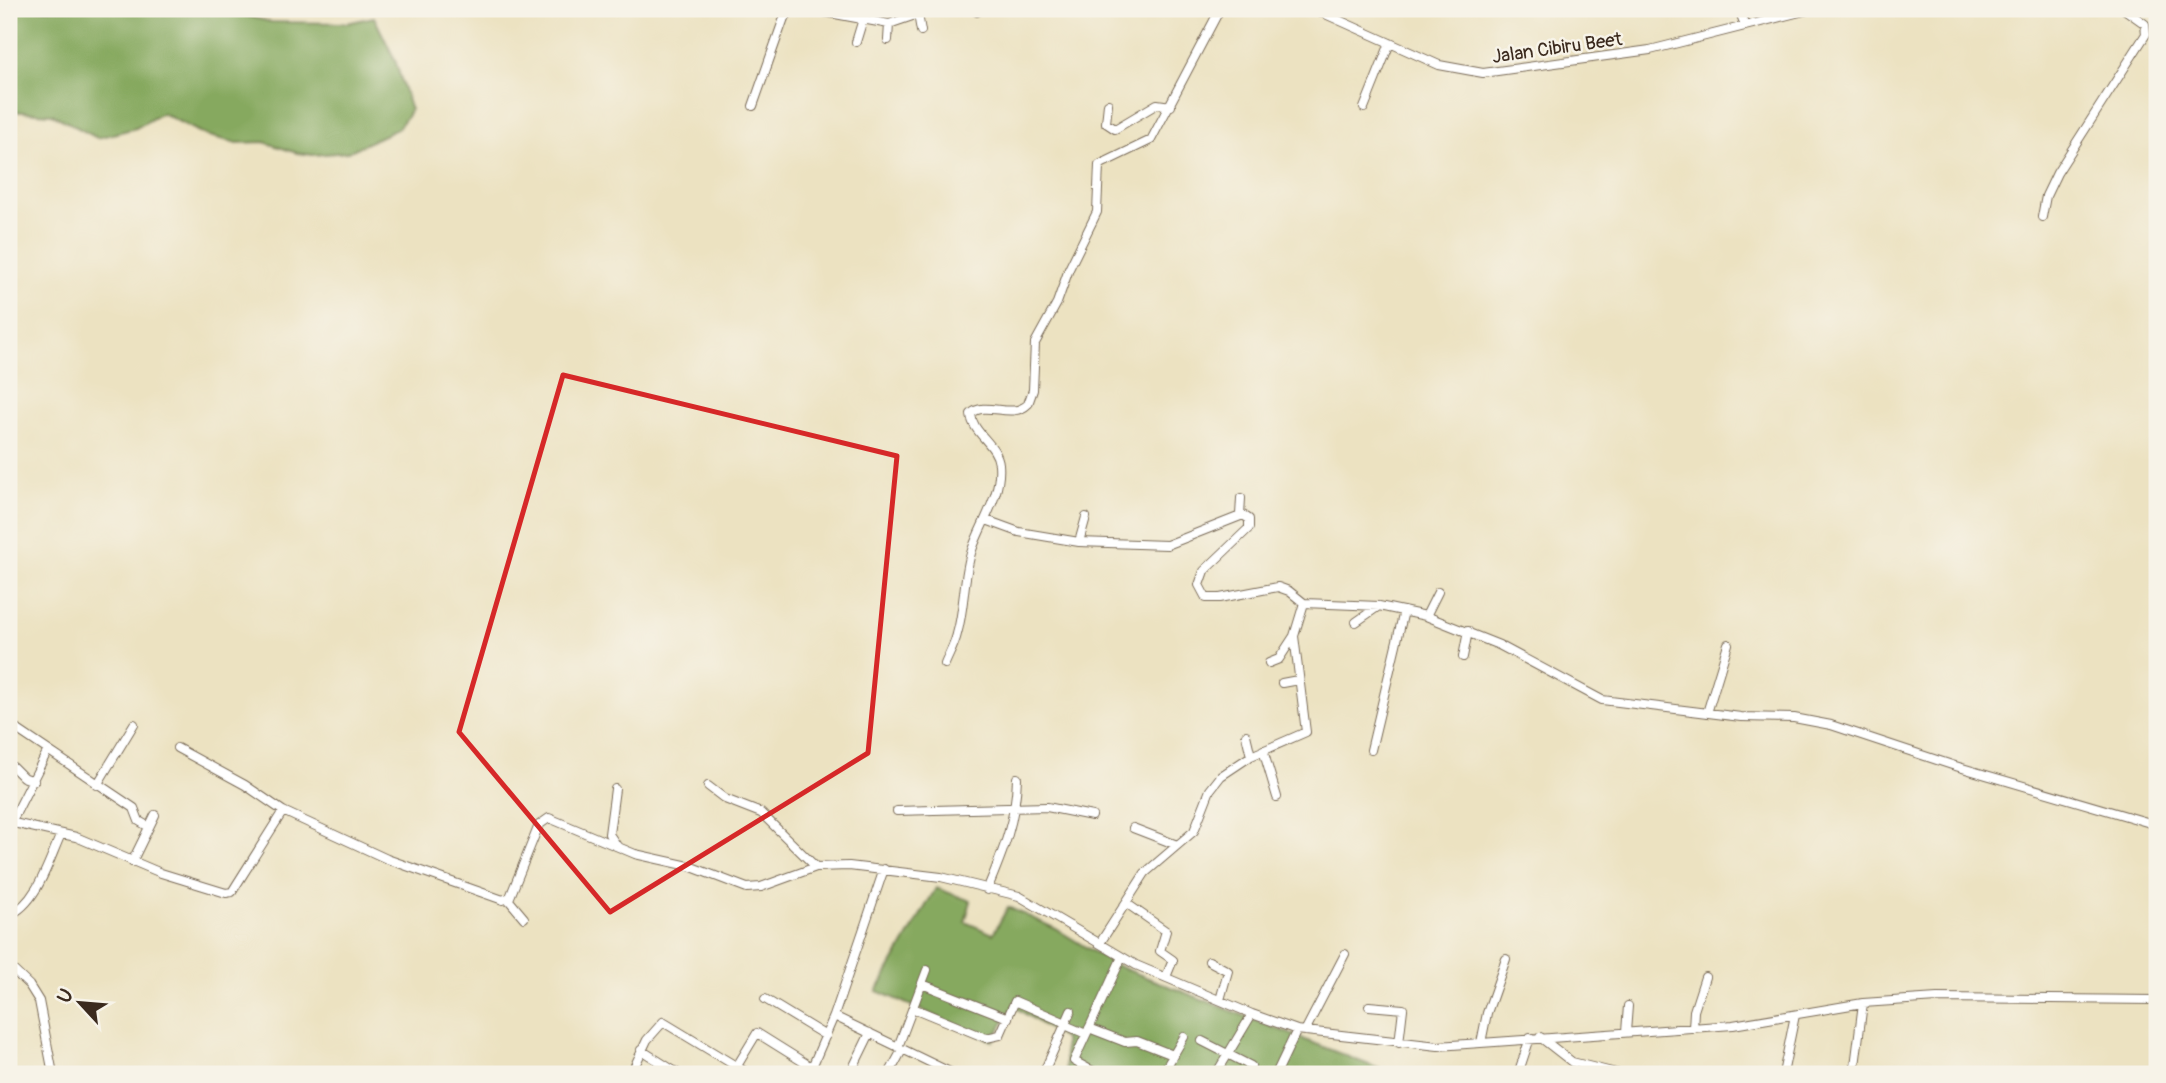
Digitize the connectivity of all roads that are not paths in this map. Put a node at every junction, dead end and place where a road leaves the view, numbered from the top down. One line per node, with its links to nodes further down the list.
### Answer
1 (800, 9): 18 (street)
2 (808, 9): 10 (street)
3 (933, 9): 9 (street)
4 (1220, 9): 19 (street)
5 (1314, 9): 16 (street, Jalan Cibiru Beet)
6 (1739, 9): 12 (street)
7 (1812, 9): 12 (street, Jalan Cibiru Beet)
8 (2124, 9): 21 (street)
9 (918, 14): 11 (street); 13 (street)
10 (863, 19): 11 (street); 15 (street)
11 (889, 24): 14 (street)
12 (1745, 26): 16 (street, Jalan Cibiru Beet)
13 (921, 31)
14 (888, 40)
15 (856, 42)
16 (1390, 43): 20 (street)
17 (1108, 104): 19 (street)
18 (753, 106)
19 (1171, 106): 25 (street)
20 (1364, 108)
21 (2042, 217)
22 (1241, 498): 23 (street)
23 (1240, 515): 26 (street); 28 (street)
24 (1086, 517): 26 (street)
25 (986, 520): 26 (street); 38 (street)
26 (1079, 542)
27 (1438, 592): 31 (street)
28 (1304, 603): 29 (street); 34 (street)
29 (1379, 606): 30 (street); 32 (street)
30 (1404, 611): 31 (street); 47 (street)
31 (1426, 615): 33 (street)
32 (1356, 622)
33 (1468, 631): 36 (street); 41 (street)
34 (1294, 636): 37 (street); 39 (street)
35 (1728, 644): 41 (street)
36 (1463, 657)
37 (1269, 663)
38 (945, 664)
39 (1298, 680): 40 (street); 46 (street)
40 (1282, 683)
41 (1707, 713): 63 (street)
42 (9, 724): 48 (street)
43 (134, 724): 53 (street)
44 (1246, 735): 49 (street)
45 (177, 748): 58 (street)
46 (1263, 750): 49 (street); 56 (street)
47 (1371, 750)
48 (47, 752): 52 (street); 53 (street)
49 (1251, 756): 67 (street)
50 (13, 767): 52 (street)
51 (1017, 778): 57 (street)
52 (34, 781): 62 (street)
53 (97, 785): 64 (street)
54 (708, 786): 70 (street)
55 (615, 789): 68 (street)
56 (1277, 797)
57 (1016, 809): 59 (street); 61 (street); 72 (street)
58 (283, 811): 69 (street); 73 (street)
59 (897, 811)
60 (155, 815): 64 (street)
61 (1092, 816)
62 (10, 822): 66 (street)
63 (2157, 825)
64 (149, 827): 69 (street)
65 (1133, 828): 67 (street)
66 (61, 834): 69 (street); 75 (street)
67 (1177, 845): 74 (street)
68 (617, 846): 70 (street); 73 (street)
69 (132, 862)
70 (817, 867): 71 (street)
71 (884, 870): 72 (street); 97 (street)
72 (987, 890): 77 (street)
73 (508, 899): 76 (street)
74 (1126, 903): 77 (street); 85 (street)
75 (9, 915)
76 (524, 918)
77 (1100, 943): 79 (street)
78 (1345, 954): 101 (street)
79 (1122, 957): 85 (street); 102 (street)
80 (1506, 959): 109 (street)
81 (1209, 961): 88 (street)
82 (9, 966): 119 (street)
83 (927, 970): 86 (street)
84 (1704, 977): 100 (street)
85 (1166, 978): 88 (street)
86 (922, 984): 93 (street); 98 (street)
87 (765, 999): 105 (street)
88 (1220, 1000): 95 (street)
89 (2157, 1000): 90 (street)
90 (1863, 1003): 96 (street); 135 (street)
91 (1368, 1006): 110 (street)
92 (1628, 1006): 103 (street)
93 (913, 1008): 98 (street); 111 (street)
94 (1071, 1011): 99 (street)
95 (1252, 1014): 101 (street); 113 (street)
96 (1795, 1014): 100 (street); 134 (street)
97 (834, 1016): 104 (street); 105 (street)
98 (1008, 1018): 99 (street)
99 (1065, 1024): 102 (street); 127 (street)
100 (1693, 1028): 103 (street)
101 (1301, 1030): 110 (street); 131 (street)
102 (1087, 1031): 114 (street); 128 (street)
103 (1626, 1032): 107 (street)
104 (870, 1033): 111 (street); 123 (street)
105 (826, 1036): 118 (street)
106 (1184, 1037): 114 (street)
107 (1535, 1038): 109 (street); 132 (street); 133 (street)
108 (1202, 1041): 113 (street)
109 (1481, 1042): 110 (street)
110 (1399, 1043)
111 (900, 1049): 115 (street); 124 (street)
112 (641, 1050): 116 (street); 120 (street); 121 (street)
113 (1228, 1054): 117 (street); 130 (street)
114 (1174, 1055): 129 (street)
115 (933, 1064): 125 (street); 126 (street)
116 (737, 1066): 118 (street); 122 (street)
117 (1251, 1066)
118 (811, 1071)
119 (53, 1074)
120 (631, 1074)
121 (679, 1074)
122 (749, 1074)
123 (850, 1074)
124 (889, 1074)
125 (928, 1074)
126 (954, 1074)
127 (1043, 1074)
128 (1098, 1074)
129 (1184, 1074)
130 (1216, 1074)
131 (1276, 1074)
132 (1518, 1074)
133 (1620, 1074)
134 (1783, 1074)
135 (1854, 1074)

